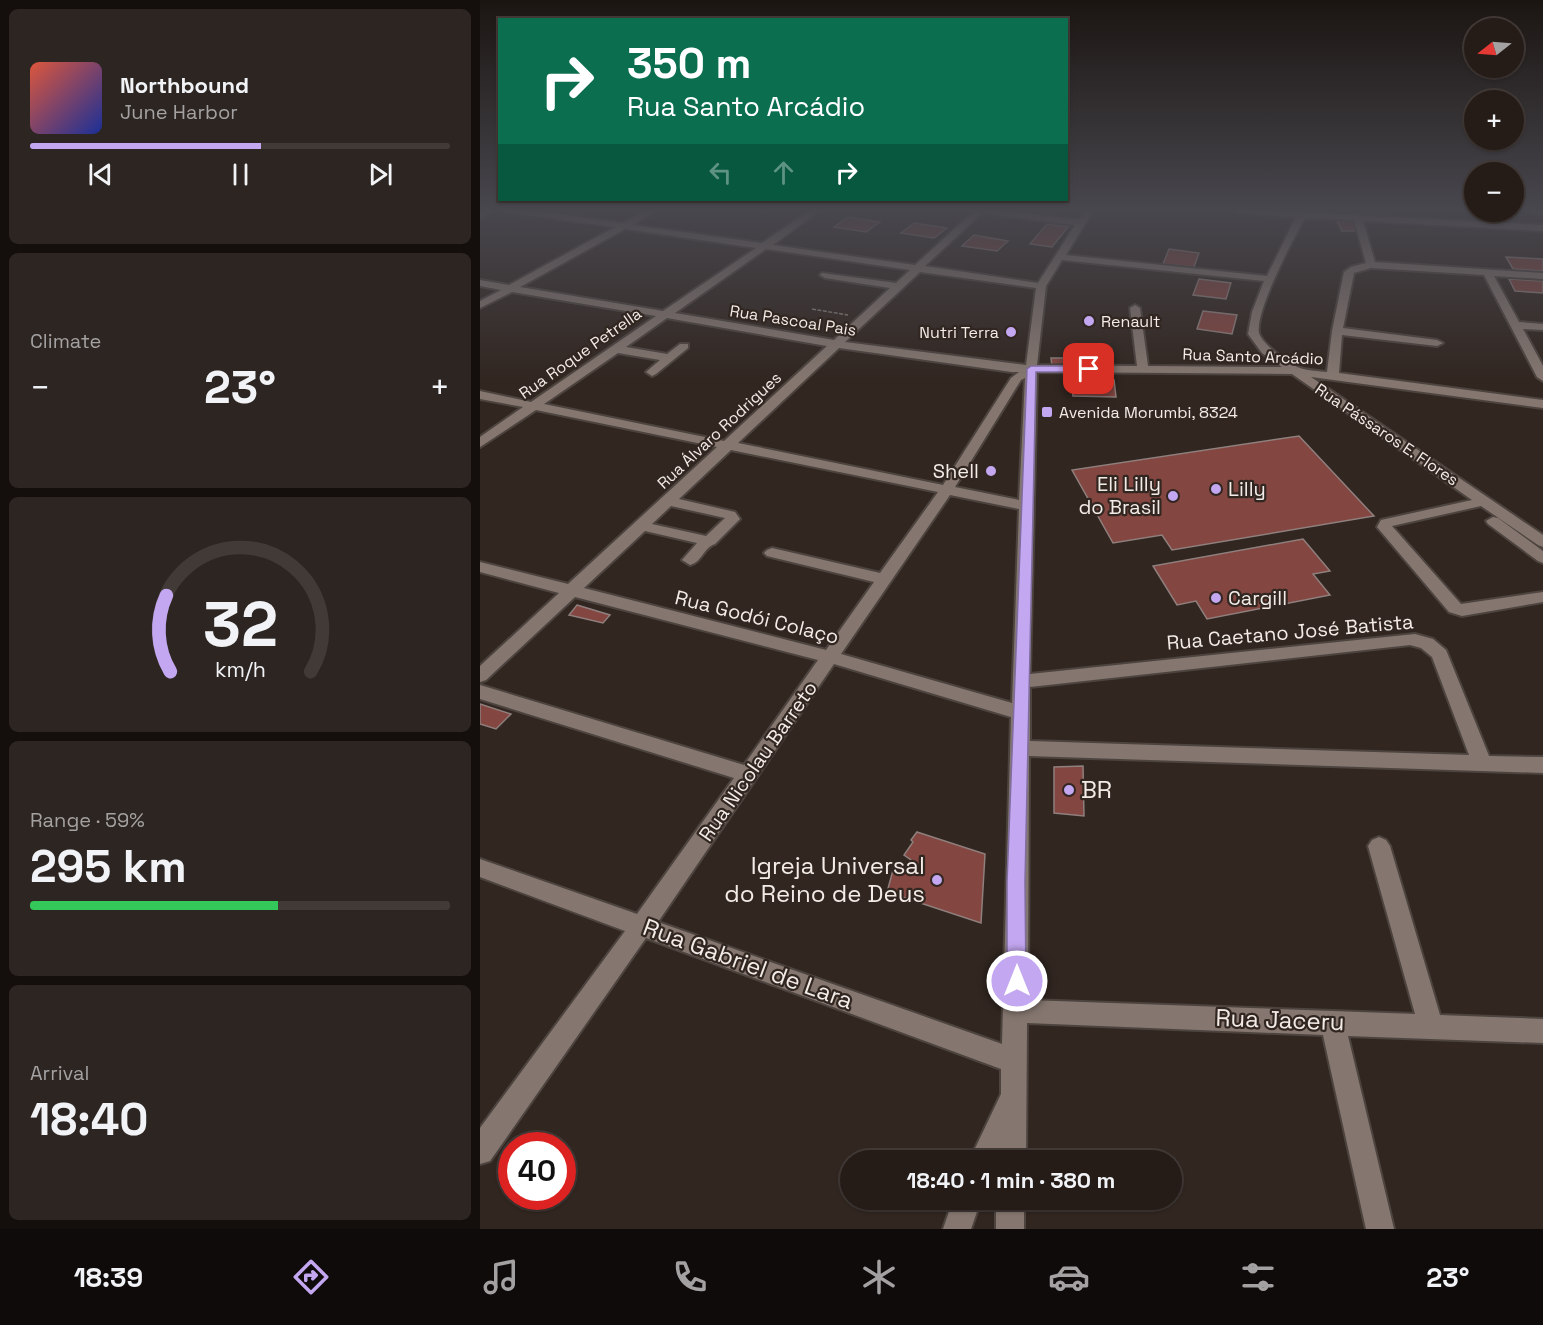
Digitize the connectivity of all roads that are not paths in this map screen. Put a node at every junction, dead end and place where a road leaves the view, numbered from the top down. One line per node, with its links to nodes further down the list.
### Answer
1 (551, 266): 17 (street)
2 (735, 266): 20 (street, Rua Roque Petrella)
3 (906, 266): 9 (street)
4 (1054, 266): 15 (street)
5 (1150, 266): 13 (street)
6 (1277, 266): 13 (street, Rua Pássaros E. Flores)
7 (1365, 266): 23 (street)
8 (1393, 266): 10 (street)
9 (918, 268): 15 (street); 16 (street, Rua Álvaro Rodrigues)
10 (1487, 272): 12 (street); 21 (street)
11 (825, 275): 16 (street)
12 (1543, 276)
13 (1270, 279): 31 (street, Rua Pássaros E. Flores)
14 (480, 283): 17 (street, Rua Pascoal Pais)
15 (1041, 285): 29 (street)
16 (898, 286): 25 (street, Rua Álvaro Rodrigues)
17 (512, 288): 18 (street); 20 (street, Rua Pascoal Pais)
18 (480, 305)
19 (1135, 308): 30 (street)
20 (666, 314): 25 (street, Rua Pascoal Pais); 27 (street, Rua Roque Petrella)
21 (1516, 325): 22 (street); 34 (street)
22 (1543, 327)
23 (1337, 331): 24 (street); 33 (street)
24 (1437, 343)
25 (836, 344): 29 (street, Rua Pascoal Pais); 41 (street, Rua Álvaro Rodrigues)
26 (684, 346): 28 (street)
27 (616, 349): 28 (street); 37 (street, Rua Roque Petrella)
28 (669, 358): 32 (street)
29 (1031, 369): 30 (street, Rua Santo Arcádio); 38 (street, Rua Nicolau Barreto); 39 (street)
30 (1143, 369): 31 (street, Rua Santo Arcádio)
31 (1295, 371): 33 (street, Rua Santo Arcádio); 44 (street, Rua Pássaros E. Flores)
32 (652, 372)
33 (1333, 376): 36 (street, Rua Santo Arcádio)
34 (1543, 377)
35 (480, 395): 37 (street)
36 (1543, 404)
37 (534, 406): 40 (street, Rua Roque Petrella); 41 (street)
38 (996, 410): 39 (street); 42 (street, Rua Nicolau Barreto)
39 (1030, 410): 45 (street)
40 (480, 443)
41 (727, 445): 42 (street); 43 (street, Rua Álvaro Rodrigues)
42 (947, 489): 45 (street); 53 (street, Rua Nicolau Barreto)
43 (668, 501): 46 (street, Rua Álvaro Rodrigues); 47 (street)
44 (1478, 503): 48 (street, Rua Pássaros E. Flores); 50 (street); 55 (street)
45 (1026, 506): 58 (street)
46 (642, 526): 47 (street); 54 (street, Rua Álvaro Rodrigues)
47 (707, 540): 51 (street)
48 (1543, 542)
49 (772, 553): 53 (street)
50 (1543, 558)
51 (690, 560)
52 (480, 567): 54 (street, Rua Godói Colaço)
53 (885, 579): 56 (street, Rua Nicolau Barreto)
54 (571, 591): 56 (street, Rua Godói Colaço); 57 (street, Rua Álvaro Rodrigues)
55 (1543, 597)
56 (831, 657): 60 (street, Rua Godói Colaço); 64 (street, Rua Nicolau Barreto)
57 (480, 676)
58 (1023, 681): 60 (street); 62 (street, Rua Caetano José Batista)
59 (480, 692): 64 (street)
60 (1022, 713): 61 (street)
61 (1021, 748): 62 (street); 68 (street)
62 (1482, 763): 63 (street)
63 (1543, 765)
64 (748, 774): 67 (street, Rua Nicolau Barreto)
65 (1379, 846): 70 (street)
66 (480, 868): 67 (street, Rua Gabriel de Lara)
67 (642, 926): 72 (street, Rua Gabriel de Lara); 76 (street, Rua Nicolau Barreto)
68 (1016, 1011): 69 (street, Rua Jaceru); 72 (street)
69 (1332, 1022): 70 (street, Rua Jaceru); 81 (street)
70 (1431, 1026): 71 (street, Rua Jaceru)
71 (1543, 1030)
72 (1015, 1062): 73 (street)
73 (1013, 1097): 74 (street); 75 (street)
74 (988, 1150)
75 (1012, 1150)
76 (480, 1151)
77 (964, 1210): 79 (street)
78 (1010, 1210): 80 (street)
79 (957, 1229)
80 (1010, 1229)
81 (1380, 1229)

